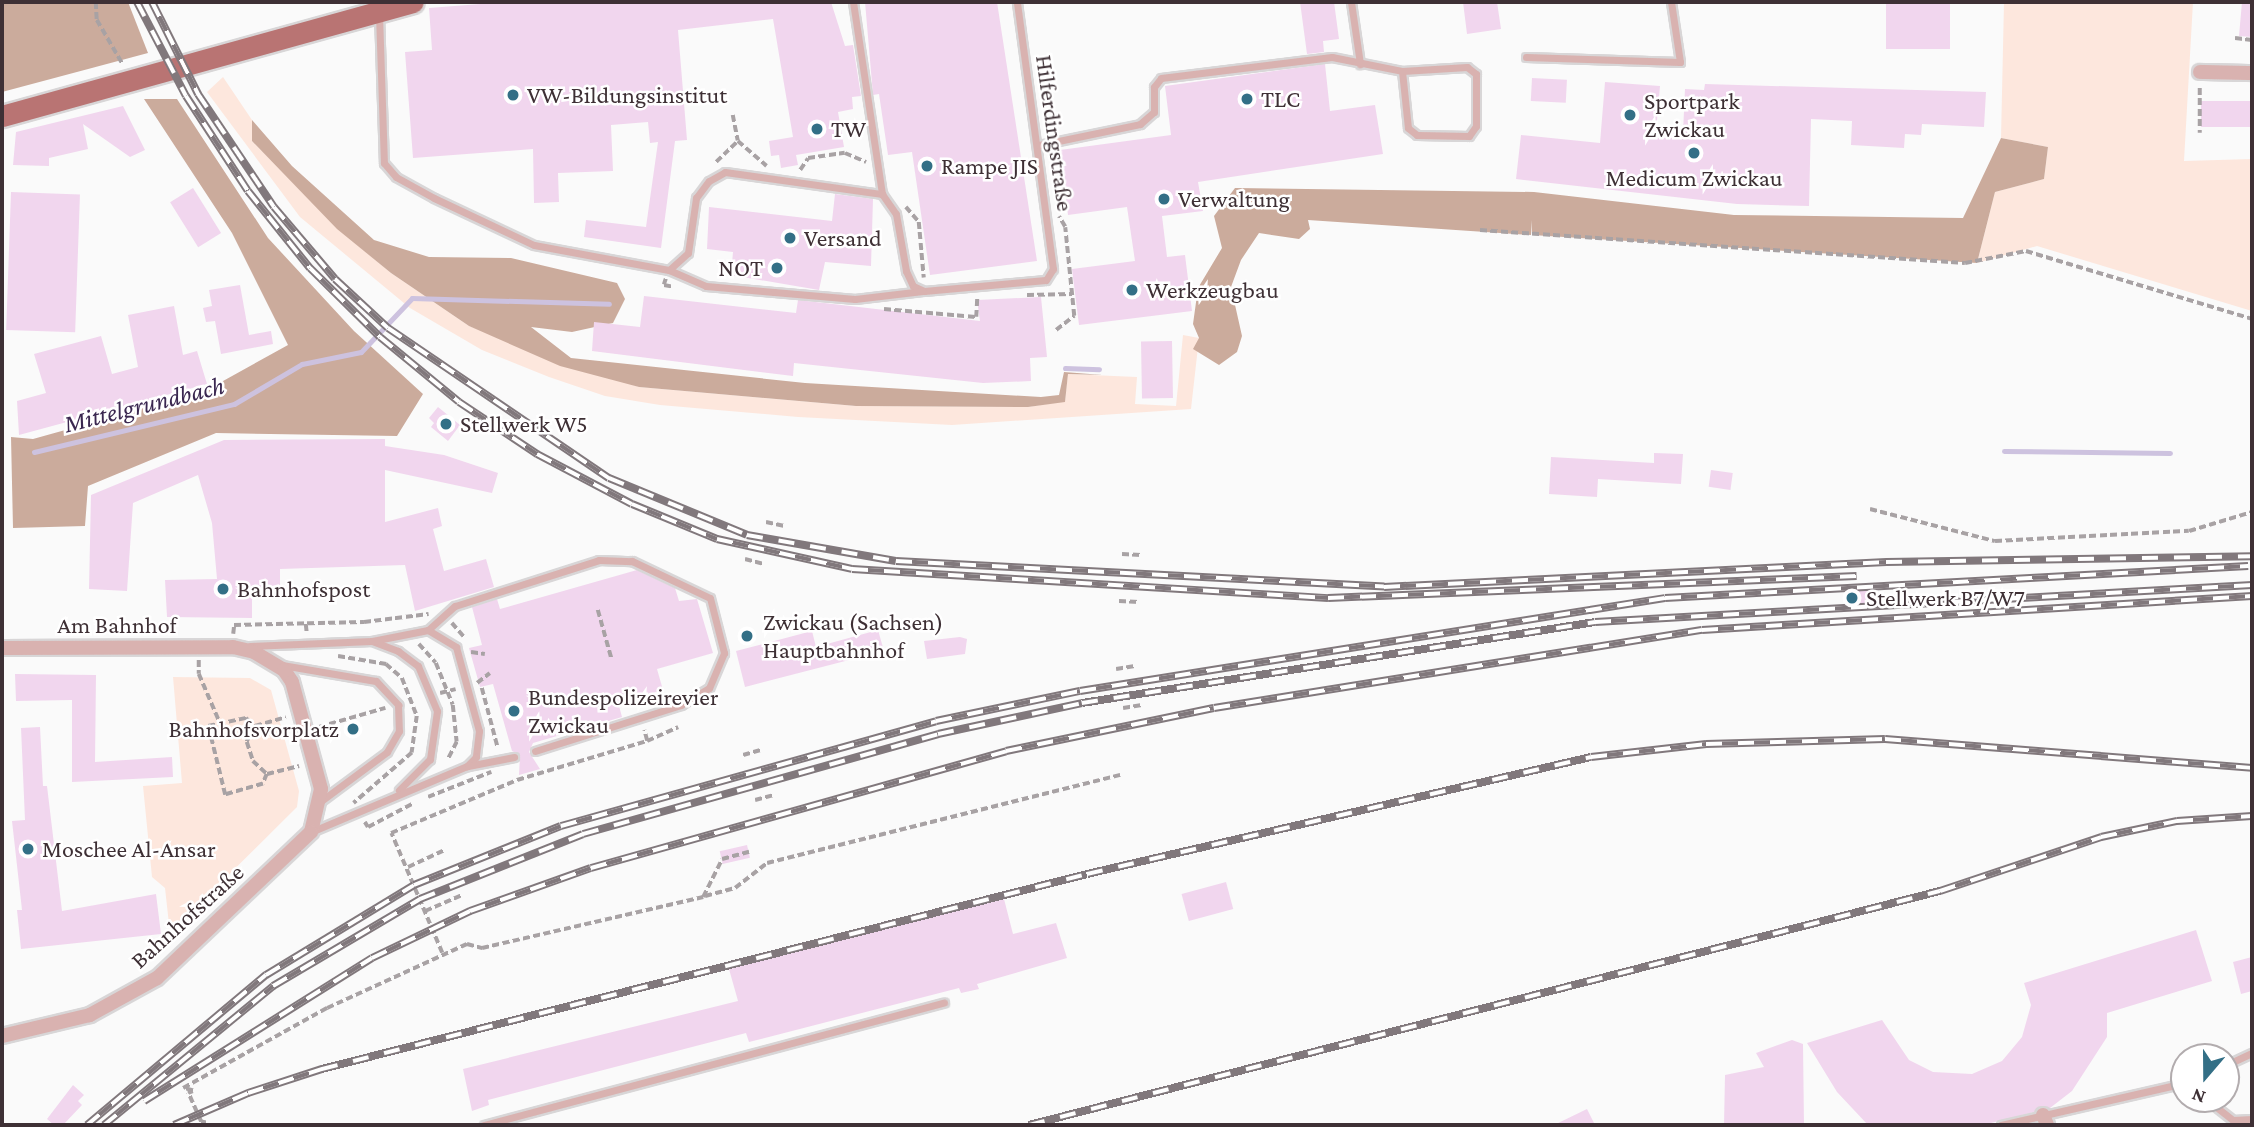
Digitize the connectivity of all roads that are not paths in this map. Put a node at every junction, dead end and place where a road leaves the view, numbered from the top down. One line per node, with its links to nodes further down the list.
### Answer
1 (412, 2): 6 (main road)
2 (853, 2): 14 (lane)
3 (1017, 2): 13 (lane, Hilferdingstraße)
4 (1351, 2): 8 (lane)
5 (1671, 2): 7 (lane)
6 (379, 10): 12 (main road); 15 (lane)
7 (1527, 57)
8 (1360, 64): 9 (lane); 13 (lane)
9 (1402, 71): 9 (lane)
10 (2200, 72): 11 (street)
11 (2252, 73)
12 (2, 116)
13 (1039, 145): 16 (lane, Hilferdingstraße)
14 (882, 194): 15 (lane); 16 (lane)
15 (669, 270): 16 (lane)
16 (924, 291)
17 (428, 630): 18 (lane, Am Bahnhof); 22 (lane); 24 (lane)
18 (372, 641): 19 (lane, Am Bahnhof); 25 (lane)
19 (233, 647): 20 (street, Am Bahnhof); 21 (street, Am Bahnhof)
20 (2, 648)
21 (275, 663): 26 (street); 26 (lane)
22 (535, 751)
23 (514, 757): 24 (lane)
24 (467, 766): 25 (lane)
25 (392, 795): 27 (lane)
26 (321, 801): 27 (street)
27 (311, 832): 29 (street, Bahnhofstraße)
28 (944, 1003): 34 (lane)
29 (2, 1036)
30 (2170, 1087): 33 (lane)
31 (2224, 1113): 32 (lane)
32 (2252, 1119)
33 (2045, 1120): 35 (lane)
34 (484, 1125)
35 (2001, 1125)

